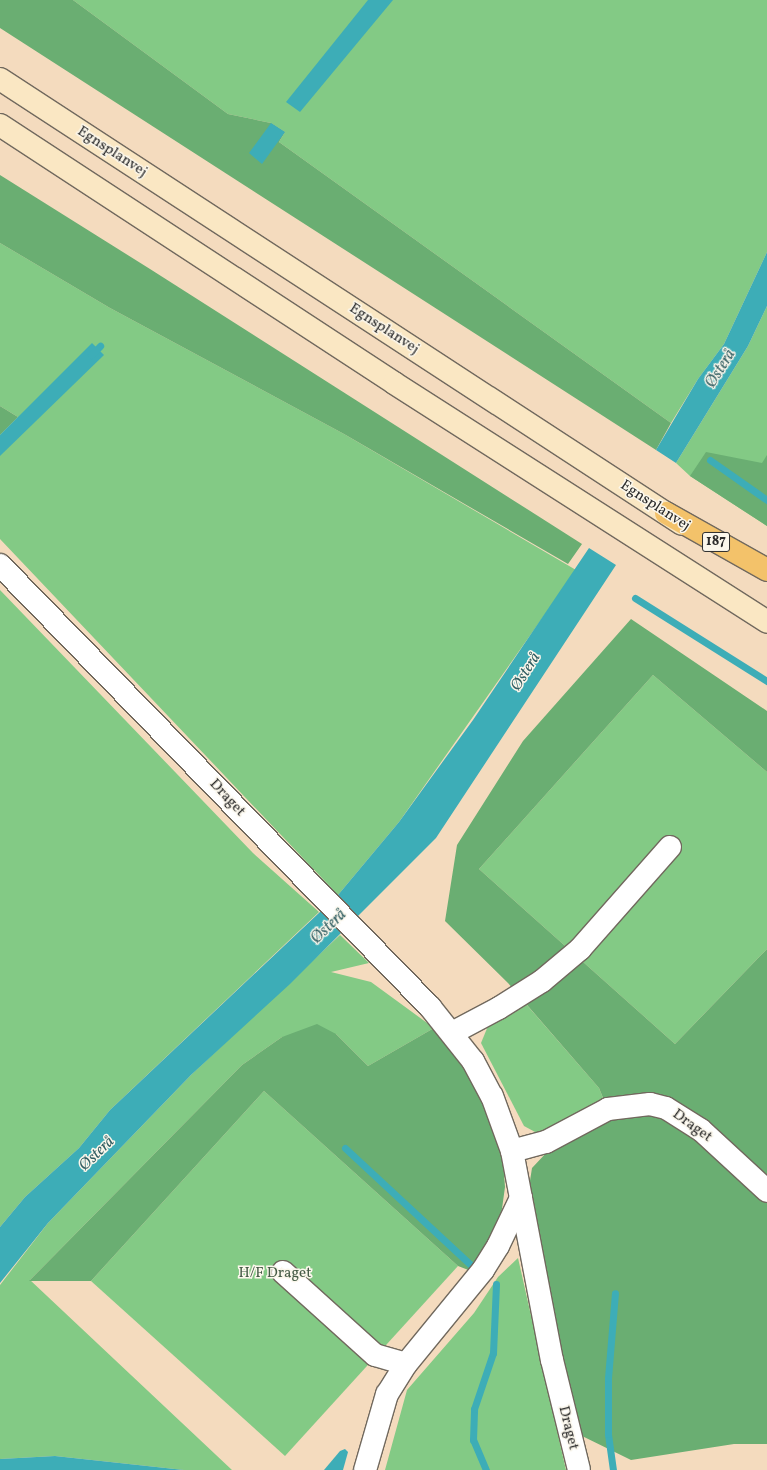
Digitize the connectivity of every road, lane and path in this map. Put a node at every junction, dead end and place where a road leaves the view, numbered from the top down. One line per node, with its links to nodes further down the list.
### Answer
1 (0, 79): 3 (main road, Egnsplanvej)
2 (0, 125): 7 (main road)
3 (666, 513): 5 (highway, 187); 6 (main road, Egnsplanvej)
4 (0, 565): 9 (street, Draget)
5 (767, 570)
6 (767, 580)
7 (767, 622)
8 (670, 847): 9 (street)
9 (452, 1033): 10 (street, Draget)
10 (512, 1151): 11 (street, Draget); 12 (street, Draget)
11 (767, 1191)
12 (521, 1198): 14 (street); 16 (street, Draget)
13 (283, 1272): 14 (street)
14 (406, 1364): 15 (street)
15 (365, 1470)
16 (579, 1470)

